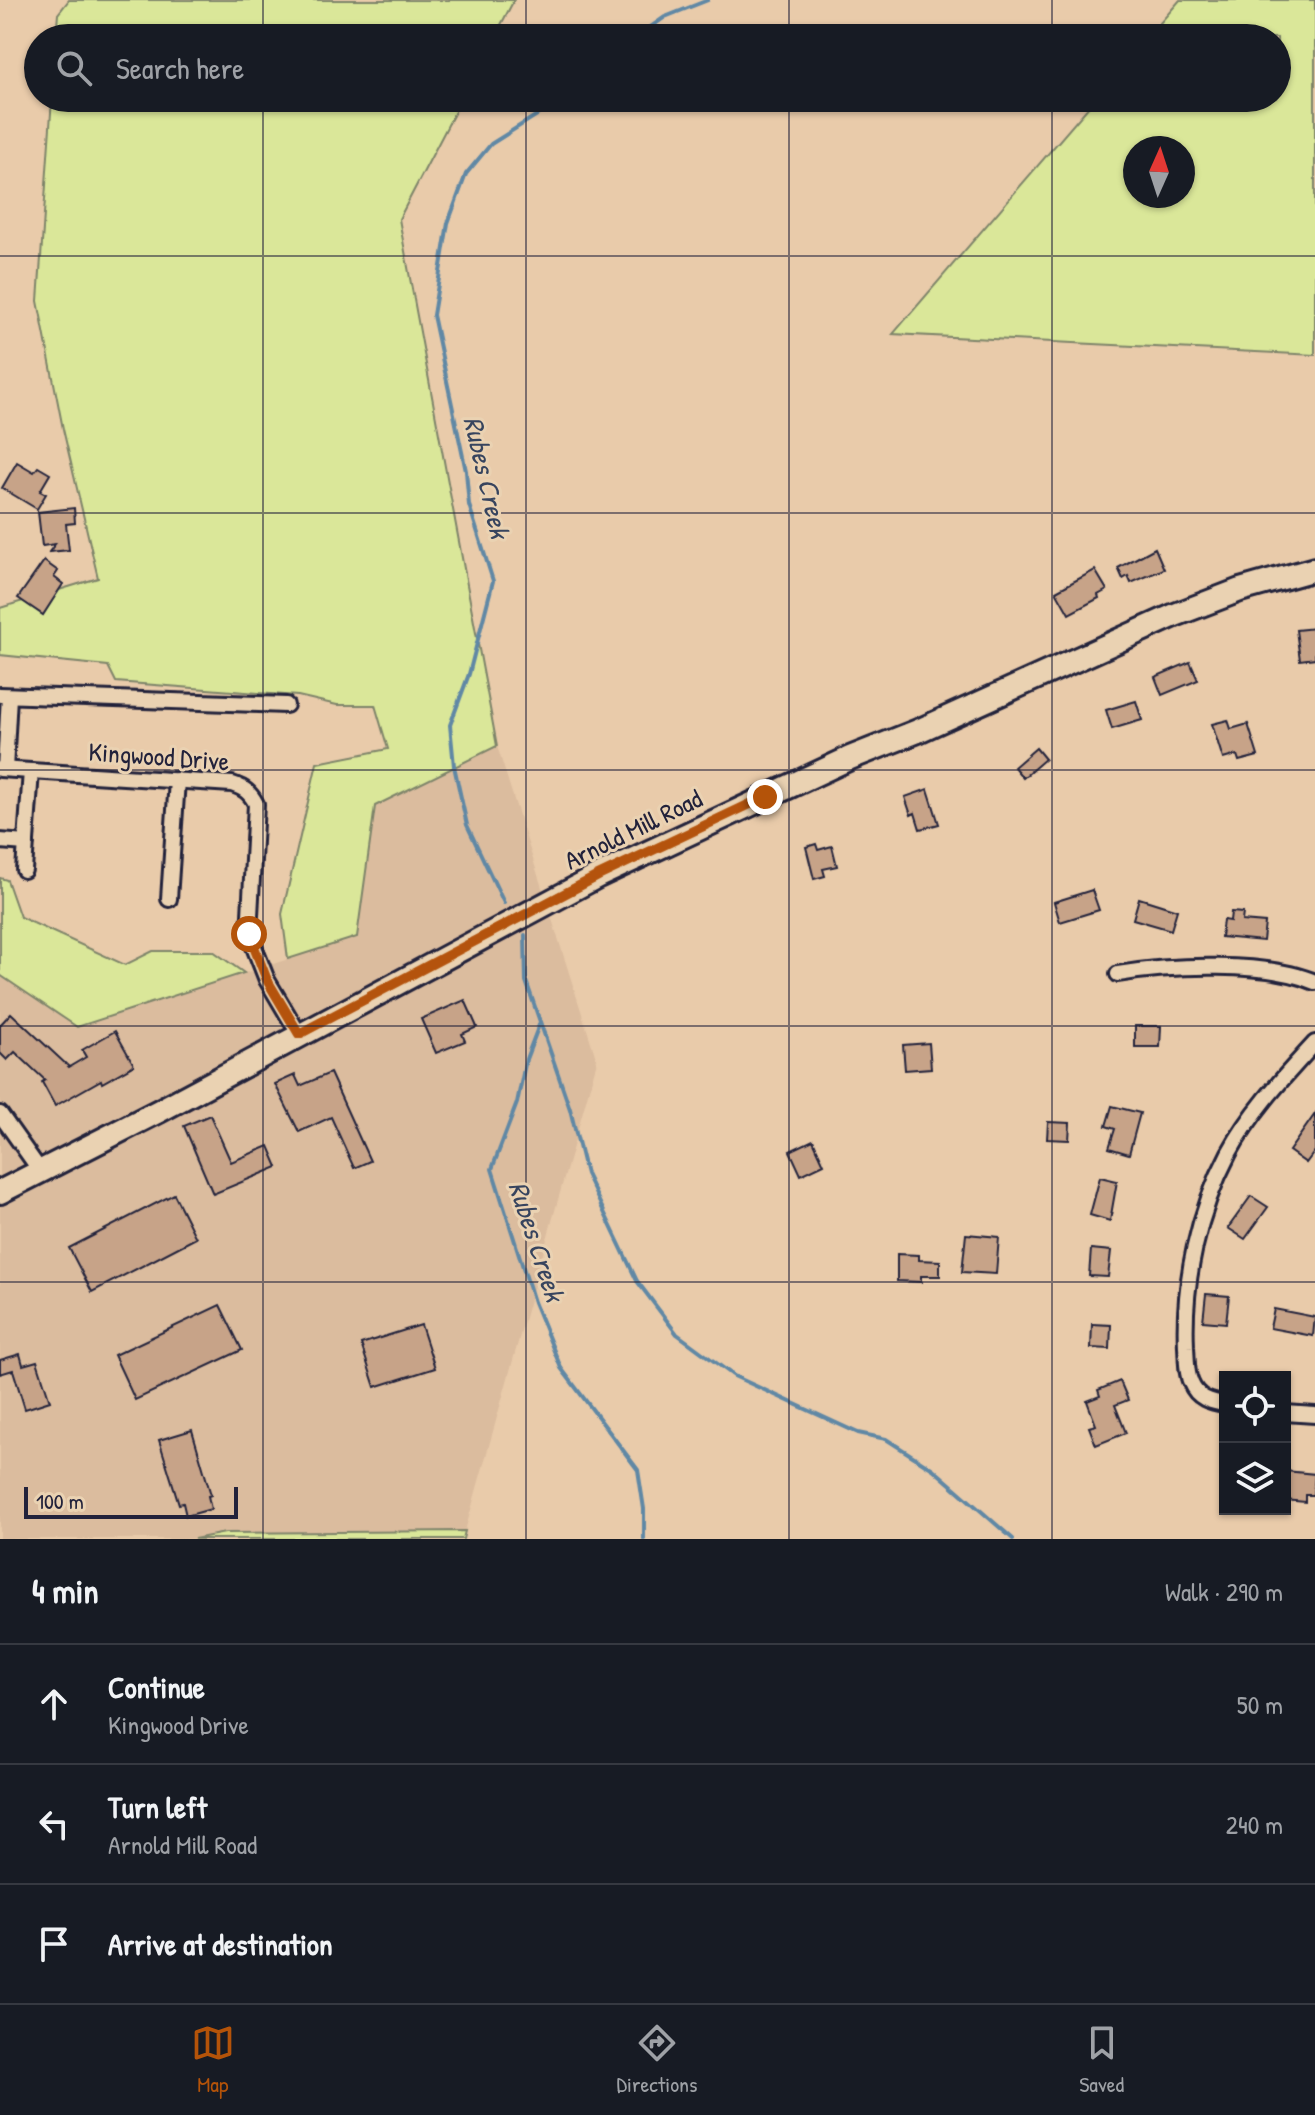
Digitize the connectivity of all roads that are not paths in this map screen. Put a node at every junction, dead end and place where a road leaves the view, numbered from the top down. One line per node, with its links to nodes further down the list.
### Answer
1 (1315, 569): 13 (main road, Arnold Mill Road)
2 (5, 696): 3 (street); 4 (street)
3 (286, 705)
4 (3, 769): 5 (street, Kingwood Drive)
5 (31, 771): 6 (street, Kingwood Drive); 8 (street)
6 (177, 780): 10 (street); 13 (street, Kingwood Drive)
7 (0, 841): 8 (street)
8 (26, 843): 9 (street)
9 (24, 870)
10 (169, 899)
11 (1118, 974): 12 (street)
12 (1315, 982)
13 (299, 1034): 16 (main road, Arnold Mill Road)
14 (1315, 1043): 18 (street)
15 (0, 1114): 16 (street)
16 (41, 1172): 17 (main road, Arnold Mill Road)
17 (0, 1192)
18 (1219, 1403)
19 (1291, 1413): 20 (street)
20 (1315, 1415)

